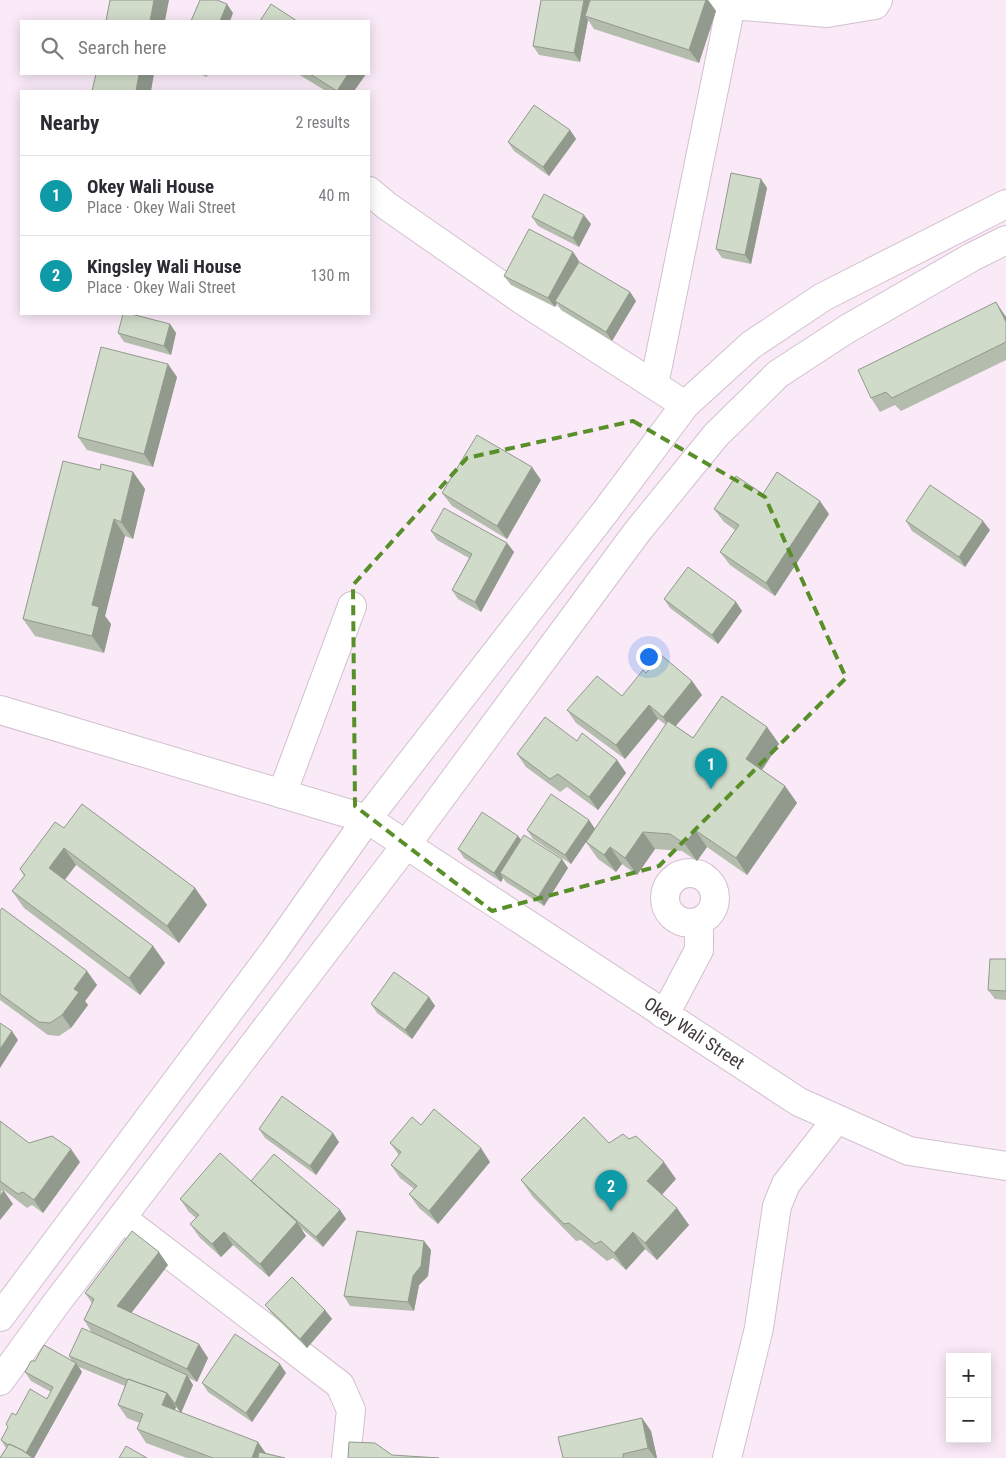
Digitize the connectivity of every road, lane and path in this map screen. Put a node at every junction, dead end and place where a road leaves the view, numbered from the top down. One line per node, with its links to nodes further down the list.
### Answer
1 (878, 0): 2 (main road)
2 (728, 2): 6 (main road)
3 (370, 192): 6 (main road)
4 (1006, 204): 7 (main road)
5 (1006, 240): 12 (main road)
6 (654, 385): 7 (main road)
7 (685, 405): 11 (main road)
8 (352, 606): 10 (main road)
9 (0, 710): 10 (main road, Okey Wali Street)
10 (282, 794): 11 (main road, Okey Wali Street)
11 (367, 819): 12 (main road, Okey Wali Street); 18 (main road)
12 (406, 845): 14 (main road, Okey Wali Street); 17 (main road)
13 (699, 922): 14 (main road)
14 (663, 1014): 15 (main road, Okey Wali Street)
15 (836, 1120): 16 (main road, Okey Wali Street); 21 (main road)
16 (1006, 1166)
17 (122, 1218): 19 (main road); 20 (main road)
18 (0, 1317)
19 (0, 1381)
20 (346, 1458)
21 (727, 1458)

